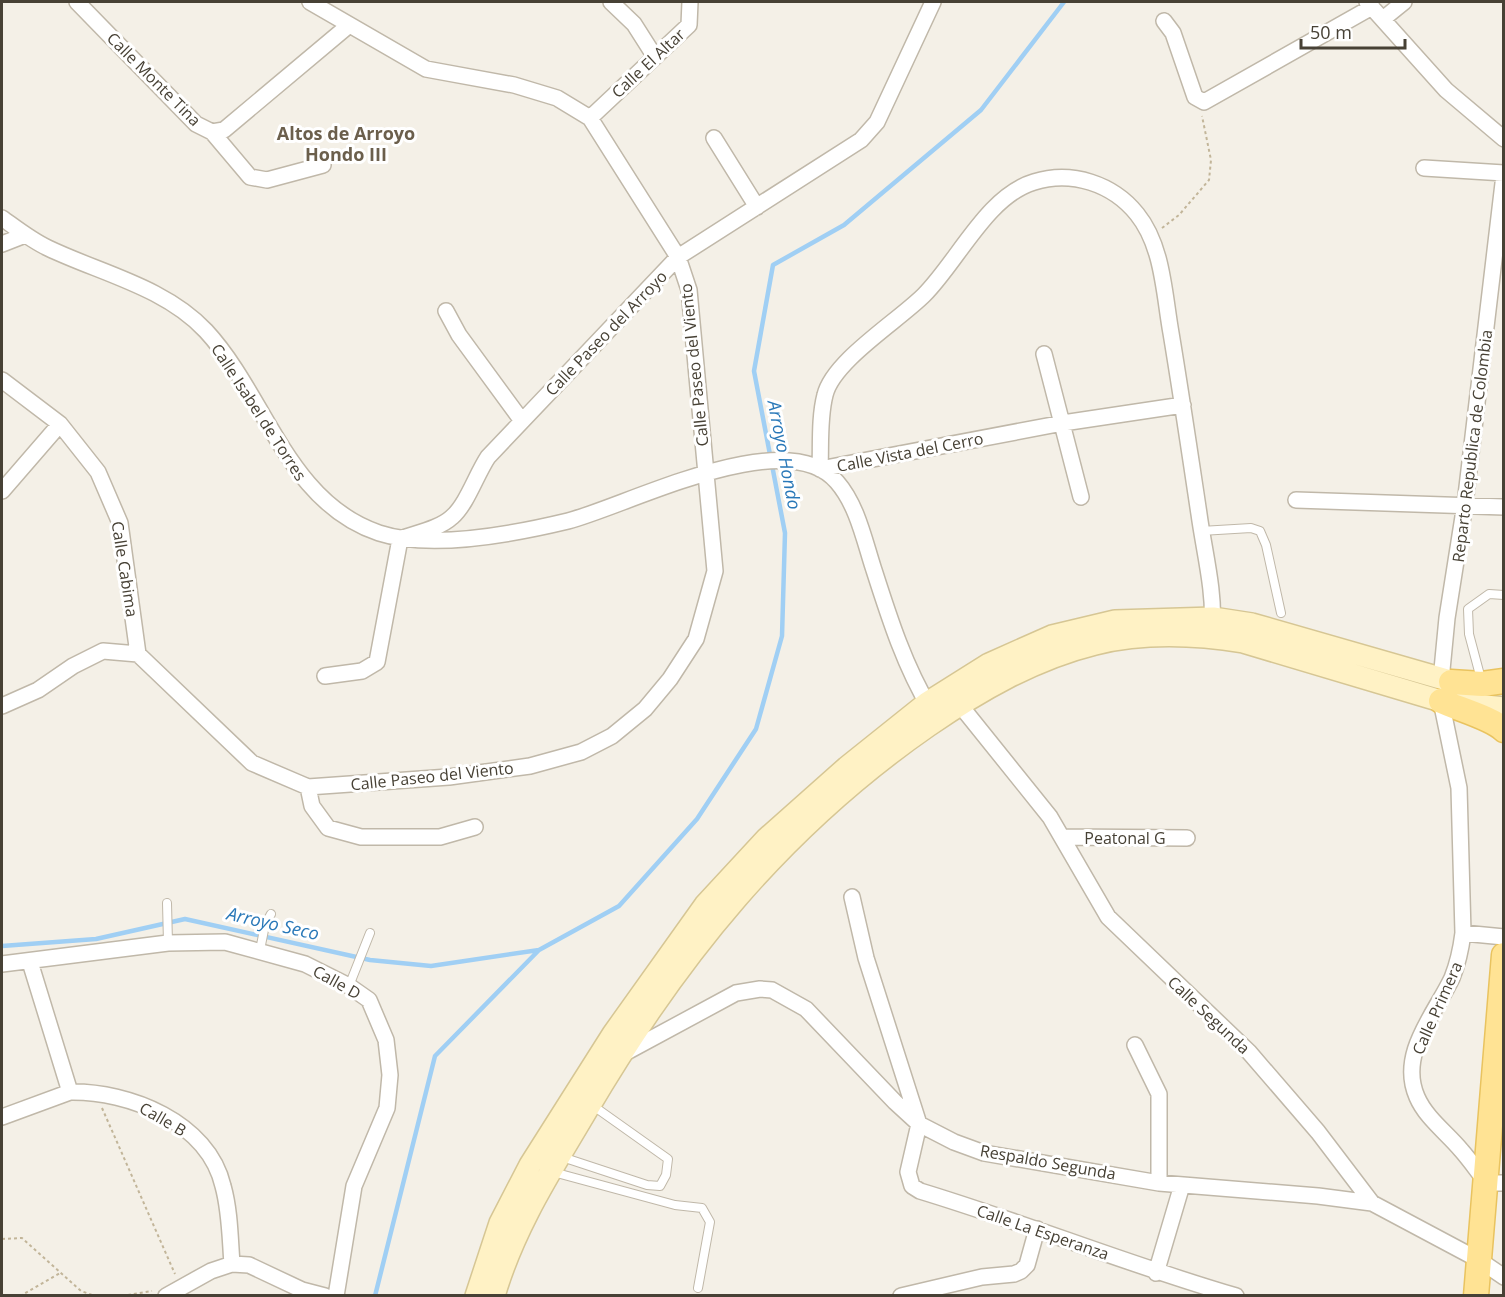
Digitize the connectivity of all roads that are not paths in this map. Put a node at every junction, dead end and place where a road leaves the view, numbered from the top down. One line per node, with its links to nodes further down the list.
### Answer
1 (77, 2): 13 (street, Calle Monte Tina)
2 (310, 2): 10 (street)
3 (610, 2): 11 (street)
4 (690, 2): 11 (street, Calle El Altar)
5 (933, 2): 19 (street, Calle Paseo del Arroyo)
6 (1404, 2): 8 (street)
7 (1370, 4): 8 (street); 9 (street)
8 (1383, 19): 15 (street)
9 (1164, 21)
10 (348, 26): 12 (street); 13 (street, Calle Monte Tina)
11 (655, 57): 12 (street, Calle El Altar)
12 (590, 118): 23 (street, Calle Paseo del Viento)
13 (212, 132): 16 (street)
14 (714, 138): 19 (street)
15 (1503, 140)
16 (322, 165)
17 (1424, 168): 18 (street)
18 (1503, 174): 36 (street, Reparto Republica de Colombia)
19 (757, 207): 23 (street, Calle Paseo del Arroyo)
20 (2, 218): 21 (street, Calle Isabel de Torres)
21 (25, 235): 22 (street); 39 (street, Calle Isabel de Torres)
22 (2, 244)
23 (678, 257): 28 (street, Calle Paseo del Arroyo); 32 (street, Calle Paseo del Viento)
24 (446, 311): 28 (street)
25 (1044, 354): 29 (street)
26 (2, 380): 30 (street, Calle Cabima)
27 (1183, 405): 29 (street, Calle Vista del Cerro); 31 (street, Calle Vista del Cerro); 38 (street, Calle Vista del Cerro)
28 (522, 421): 39 (street, Calle Paseo del Arroyo)
29 (1063, 423): 31 (street, Calle Vista del Cerro); 34 (street)
30 (60, 424): 33 (street); 43 (street, Calle Cabima)
31 (820, 469): 32 (street, Calle Isabel de Torres); 50 (street)
32 (705, 473): 39 (street, Calle Isabel de Torres); 52 (street, Calle Paseo del Viento)
33 (2, 490)
34 (1081, 497)
35 (1296, 500): 36 (street)
36 (1465, 504): 37 (street); 46 (street, Reparto Republica de Colombia)
37 (1503, 507)
38 (1201, 531): 41 (lane); 42 (street, Calle Vista del Cerro)
39 (400, 539): 44 (street)
40 (1503, 595): 45 (lane)
41 (1281, 613)
42 (1212, 627): 46 (main road); 47 (main road); 50 (main road)
43 (138, 654): 48 (street); 52 (street, Calle Paseo del Viento)
44 (325, 676)
45 (1496, 685): 46 (main road)
46 (1444, 688): 49 (main road); 51 (main road); 60 (street, Calle Primera)
47 (960, 705): 50 (main road); 54 (street, Calle Segunda)
48 (2, 706)
49 (1503, 708)
50 (932, 712): 70 (main road); 75 (main road)
51 (1503, 730)
52 (308, 787): 53 (street)
53 (475, 827)
54 (1064, 837): 55 (street, Peatonal G); 79 (street, Calle Segunda)
55 (1187, 838)
56 (852, 897): 74 (street)
57 (167, 903): 62 (lane)
58 (271, 914): 63 (lane)
59 (370, 933): 67 (lane)
60 (1463, 933): 61 (street); 77 (street, Calle Primera)
61 (1503, 937)
62 (168, 938): 63 (street, Calle D); 65 (street, Calle D)
63 (261, 947): 67 (street, Calle D)
64 (1503, 955): 69 (main road)
65 (30, 962): 66 (street, Calle D); 71 (street)
66 (2, 964)
67 (349, 986): 89 (street, Calle D)
68 (1135, 1045): 76 (street)
69 (1500, 1050): 77 (main road)
70 (618, 1057): 72 (main road); 74 (street, Respaldo Segunda)
71 (70, 1092): 73 (street, Calle B); 82 (street, Calle B)
72 (590, 1104): 75 (main road); 75 (lane)
73 (2, 1117)
74 (919, 1124): 76 (street, Respaldo Segunda); 80 (street, Calle La Esperanza)
75 (550, 1158): 85 (lane); 90 (main road); 91 (main road)
76 (1159, 1183): 78 (street, Respaldo Segunda)
77 (1495, 1183): 81 (main road)
78 (1182, 1185): 79 (street, Respaldo Segunda); 83 (street)
79 (1372, 1203): 81 (street, Calle Segunda)
80 (1037, 1229): 83 (street, Calle La Esperanza); 86 (street)
81 (1479, 1260): 84 (street, Calle Segunda); 93 (main road)
82 (232, 1264): 87 (street); 88 (street)
83 (1156, 1273): 92 (street, Calle La Esperanza)
84 (1503, 1278)
85 (698, 1288)
86 (904, 1295)
87 (166, 1296)
88 (325, 1296)
89 (336, 1296)
90 (476, 1296)
91 (494, 1296)
92 (1236, 1296)
93 (1476, 1296)

